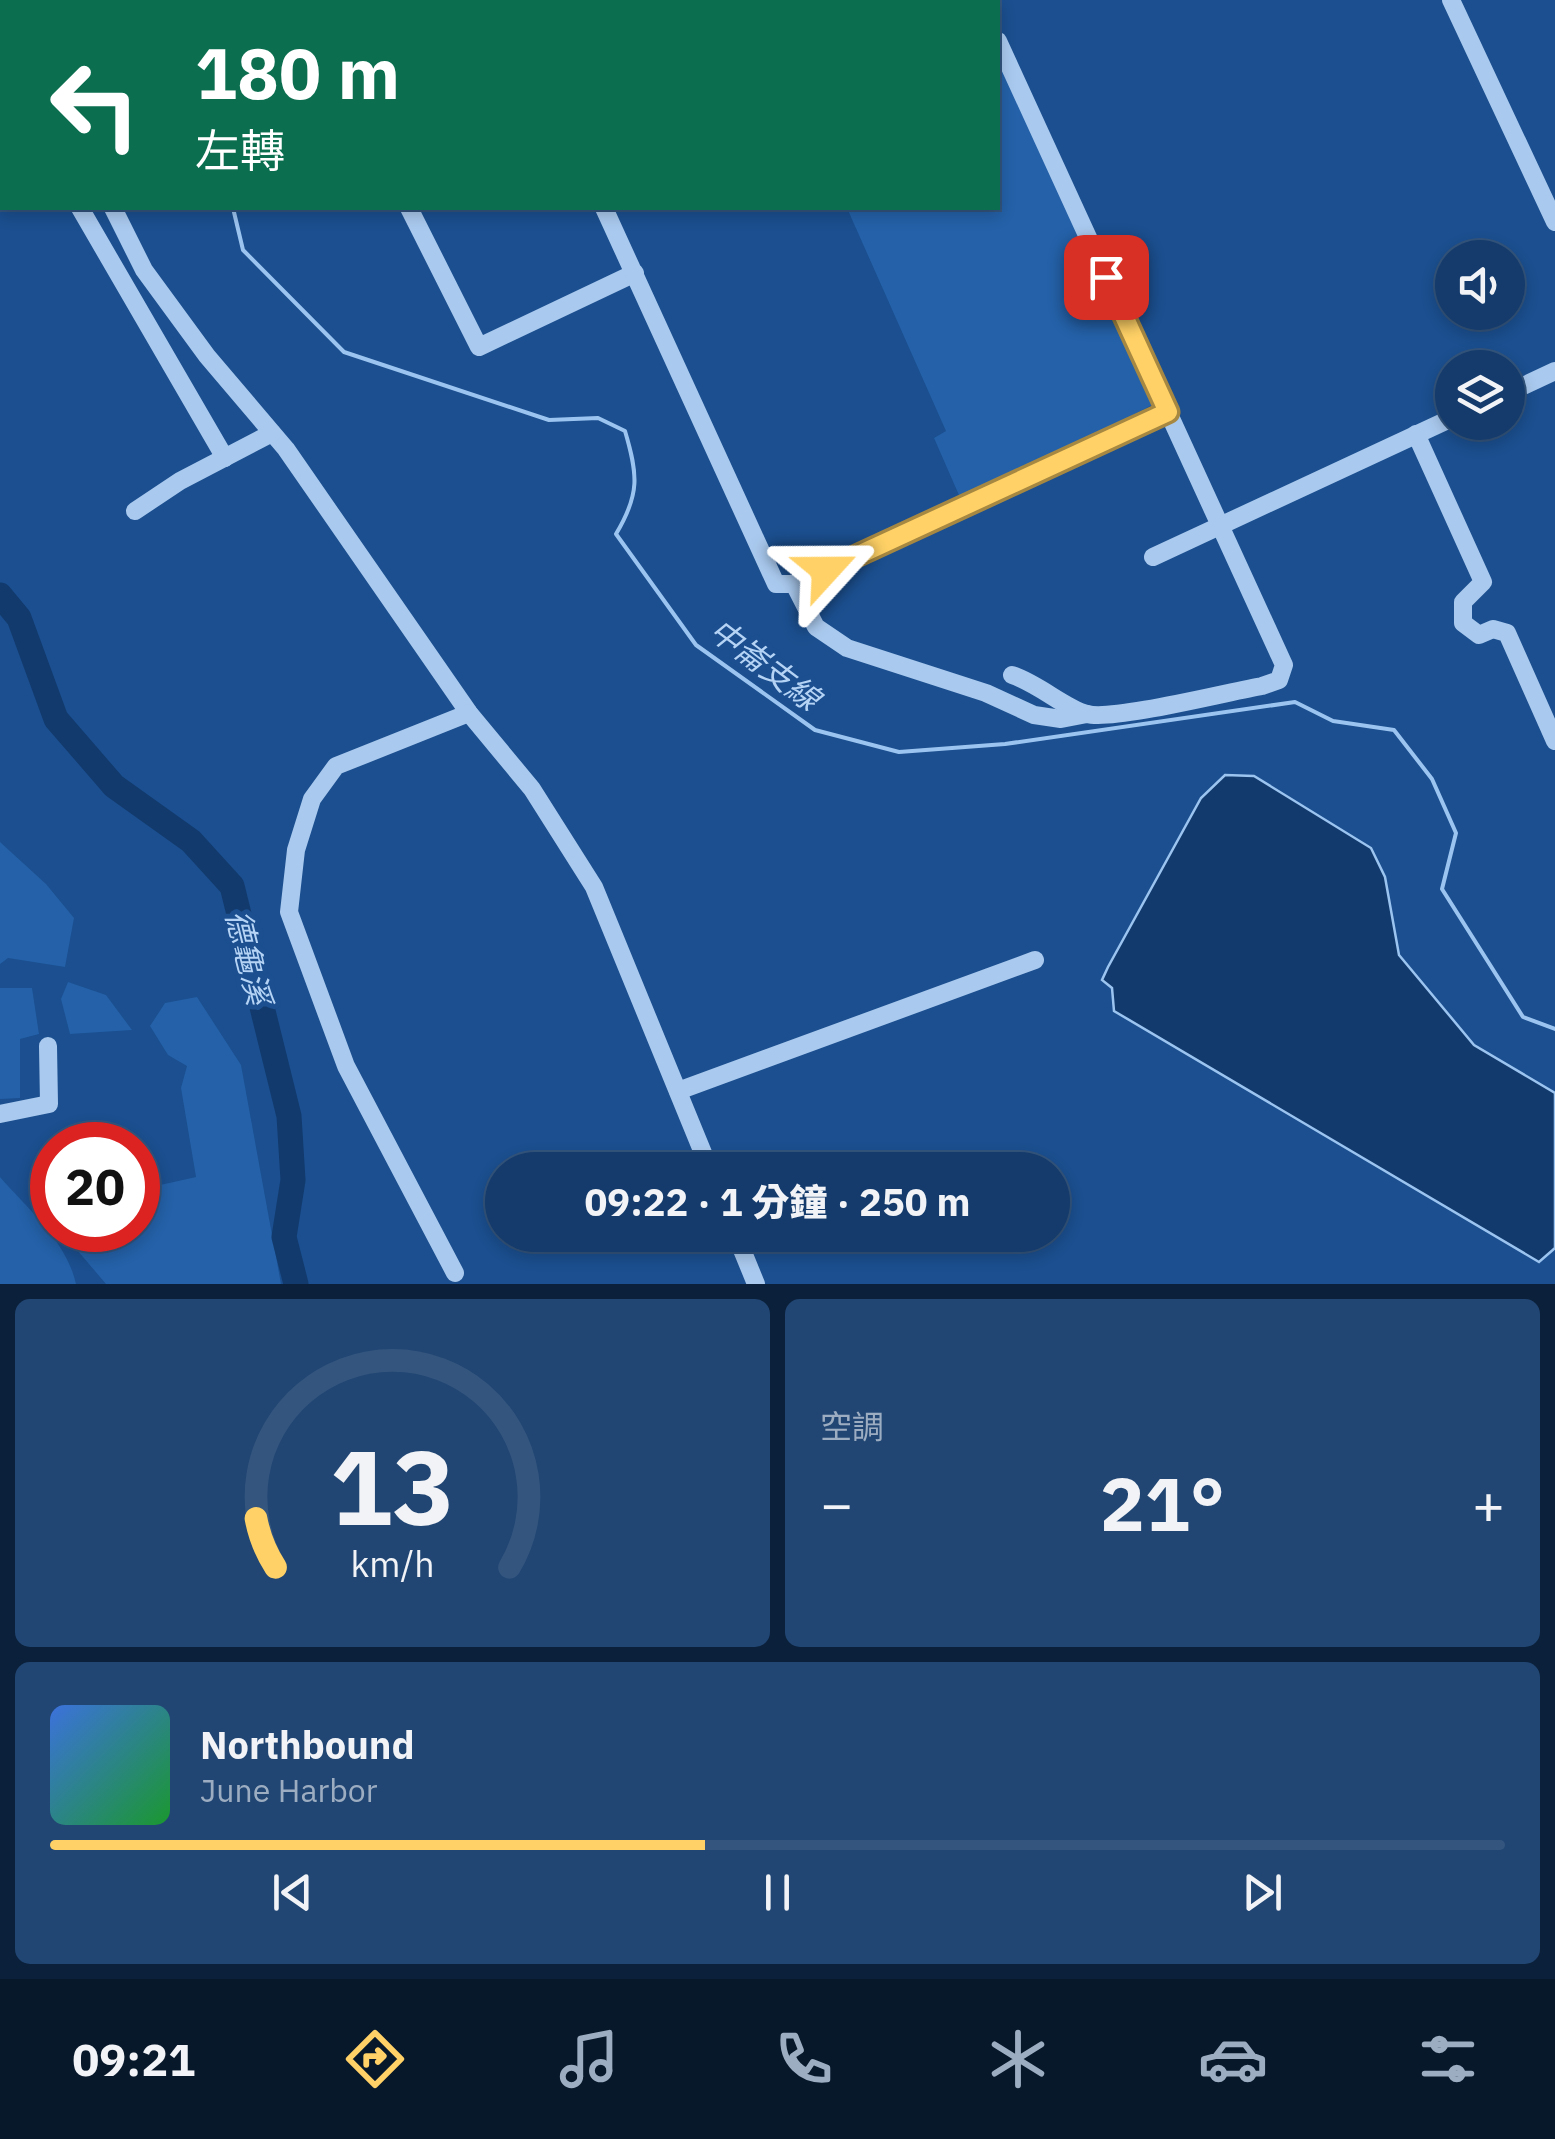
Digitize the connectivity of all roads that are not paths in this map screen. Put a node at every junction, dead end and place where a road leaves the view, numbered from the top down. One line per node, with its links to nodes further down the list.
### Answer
1 (1450, 0): 7 (lane)
2 (1000, 45): 11 (lane)
3 (81, 210): 15 (lane)
4 (114, 210): 13 (lane)
5 (411, 210): 8 (lane)
6 (605, 210): 8 (lane)
7 (1555, 222)
8 (634, 273): 19 (lane)
9 (1555, 372): 10 (lane)
10 (1525, 385)
11 (1168, 412): 17 (lane); 19 (lane)
12 (1435, 426): 14 (lane)
13 (272, 432): 15 (lane); 21 (lane)
14 (1416, 434): 17 (lane); 23 (lane)
15 (225, 458): 16 (lane)
16 (135, 511)
17 (1222, 522): 18 (lane); 22 (lane)
18 (1153, 557)
19 (794, 584): 22 (lane)
20 (1012, 675): 22 (lane)
21 (469, 713): 26 (lane); 30 (lane)
22 (1087, 714)
23 (1555, 742)
24 (1035, 960): 26 (lane)
25 (48, 1046): 27 (lane)
26 (678, 1092): 28 (lane)
27 (0, 1114)
28 (703, 1152)
29 (743, 1252): 31 (lane)
30 (455, 1273)
31 (756, 1284)

